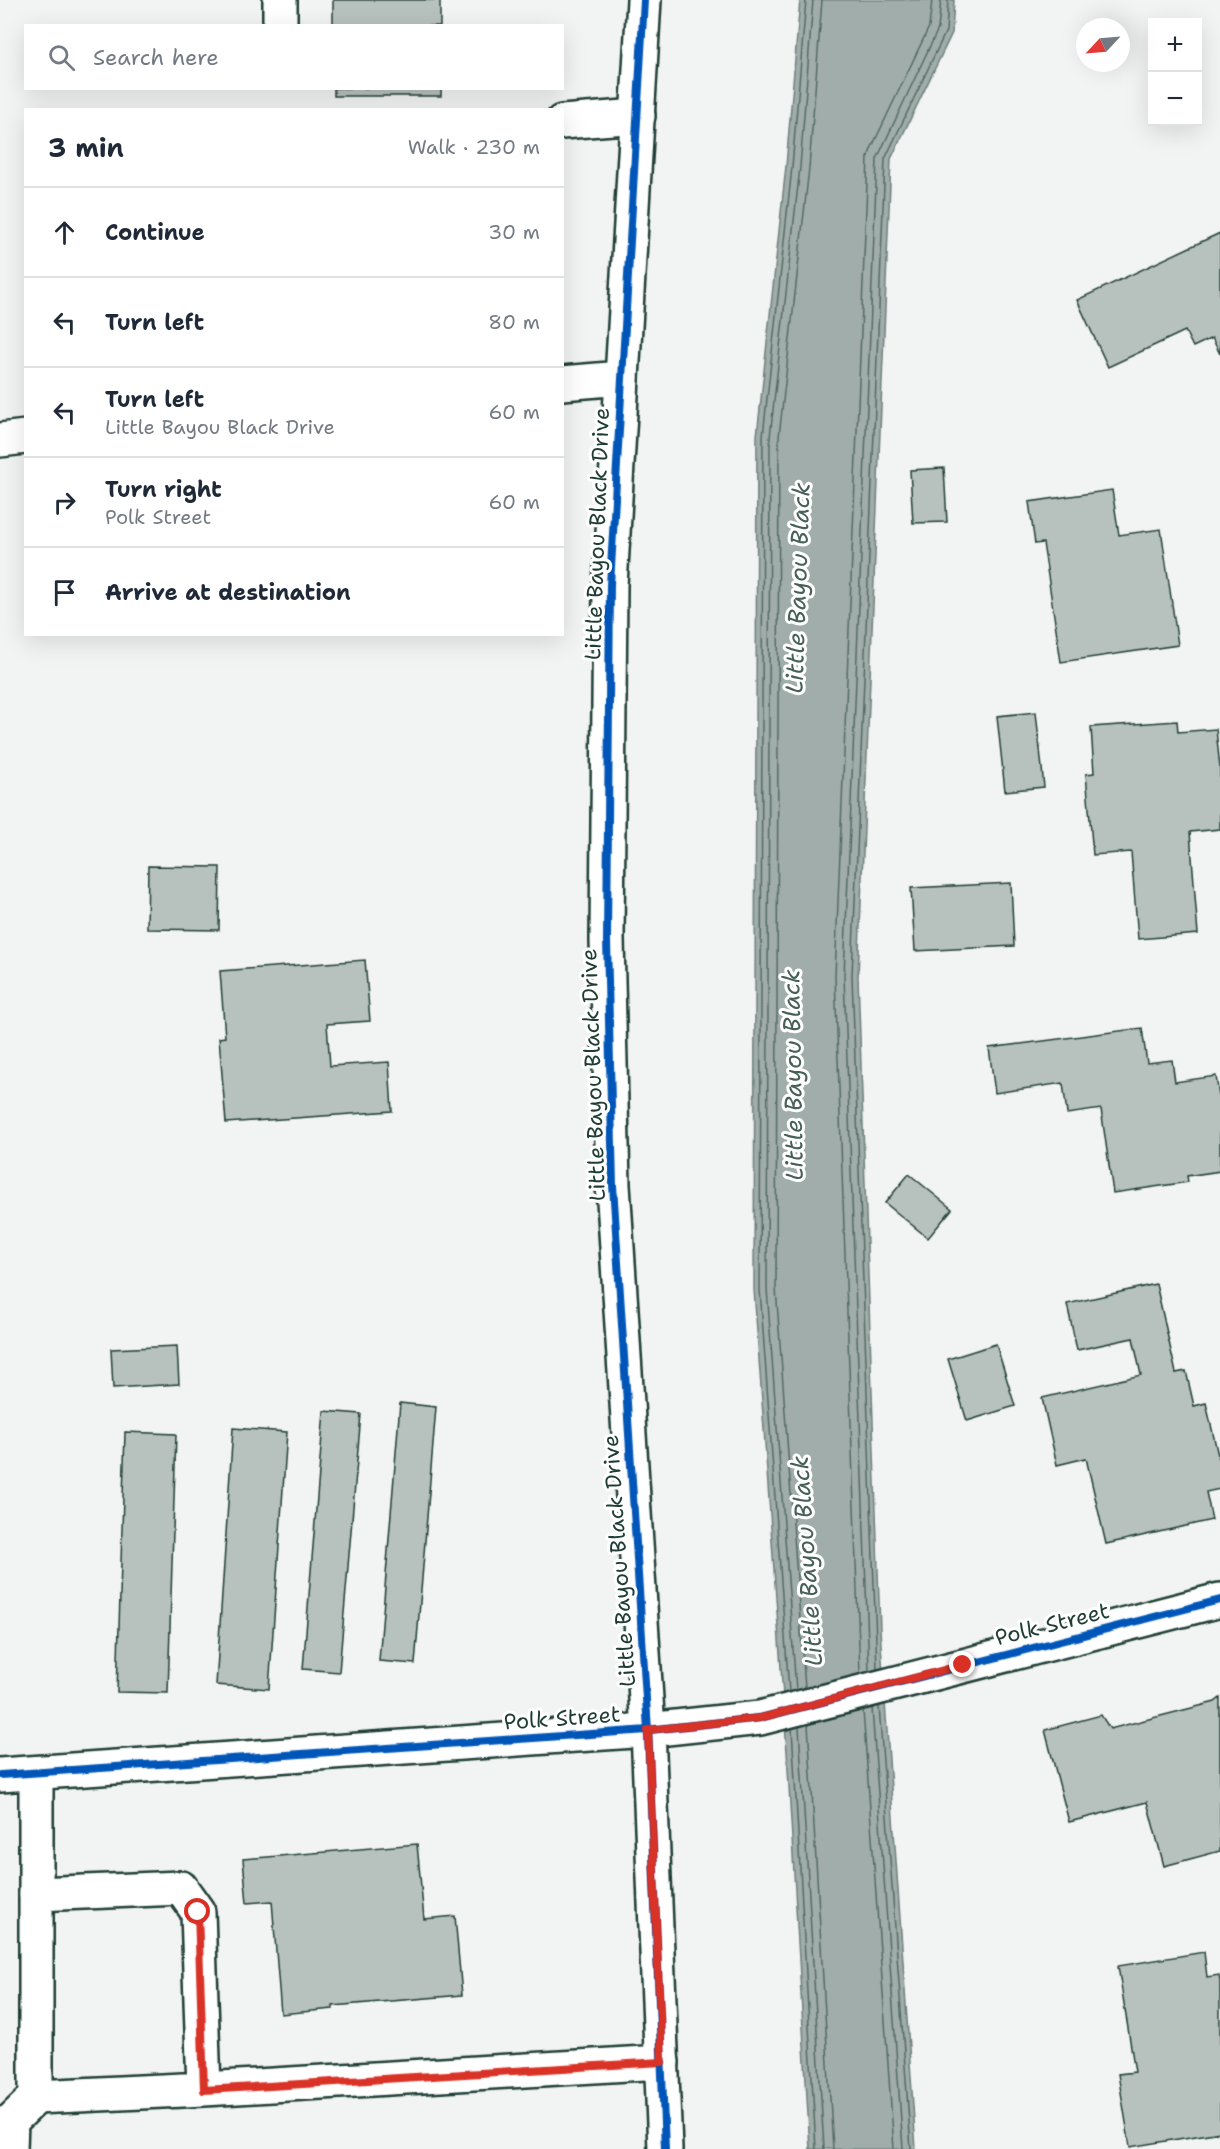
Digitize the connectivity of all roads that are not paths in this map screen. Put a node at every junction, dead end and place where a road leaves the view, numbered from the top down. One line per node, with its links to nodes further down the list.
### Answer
1 (280, 0): 3 (main road)
2 (644, 0): 4 (main road, Little Bayou Black Drive)
3 (280, 24)
4 (638, 116): 5 (main road); 6 (main road, Little Bayou Black Drive)
5 (564, 122)
6 (622, 378): 7 (main road); 11 (main road, Little Bayou Black Drive)
7 (564, 383)
8 (24, 437): 9 (main road)
9 (0, 440)
10 (1220, 1600): 11 (main road, Polk Street)
11 (648, 1730): 12 (main road, Polk Street); 15 (main road, Little Bayou Black Drive)
12 (36, 1773): 13 (main road, Polk Street); 14 (main road)
13 (0, 1775)
14 (36, 1894): 16 (main road); 17 (main road)
15 (662, 2062): 16 (main road); 19 (main road, Little Bayou Black Drive)
16 (204, 2090): 17 (main road)
17 (36, 2097): 18 (main road)
18 (10, 2149)
19 (665, 2149)

